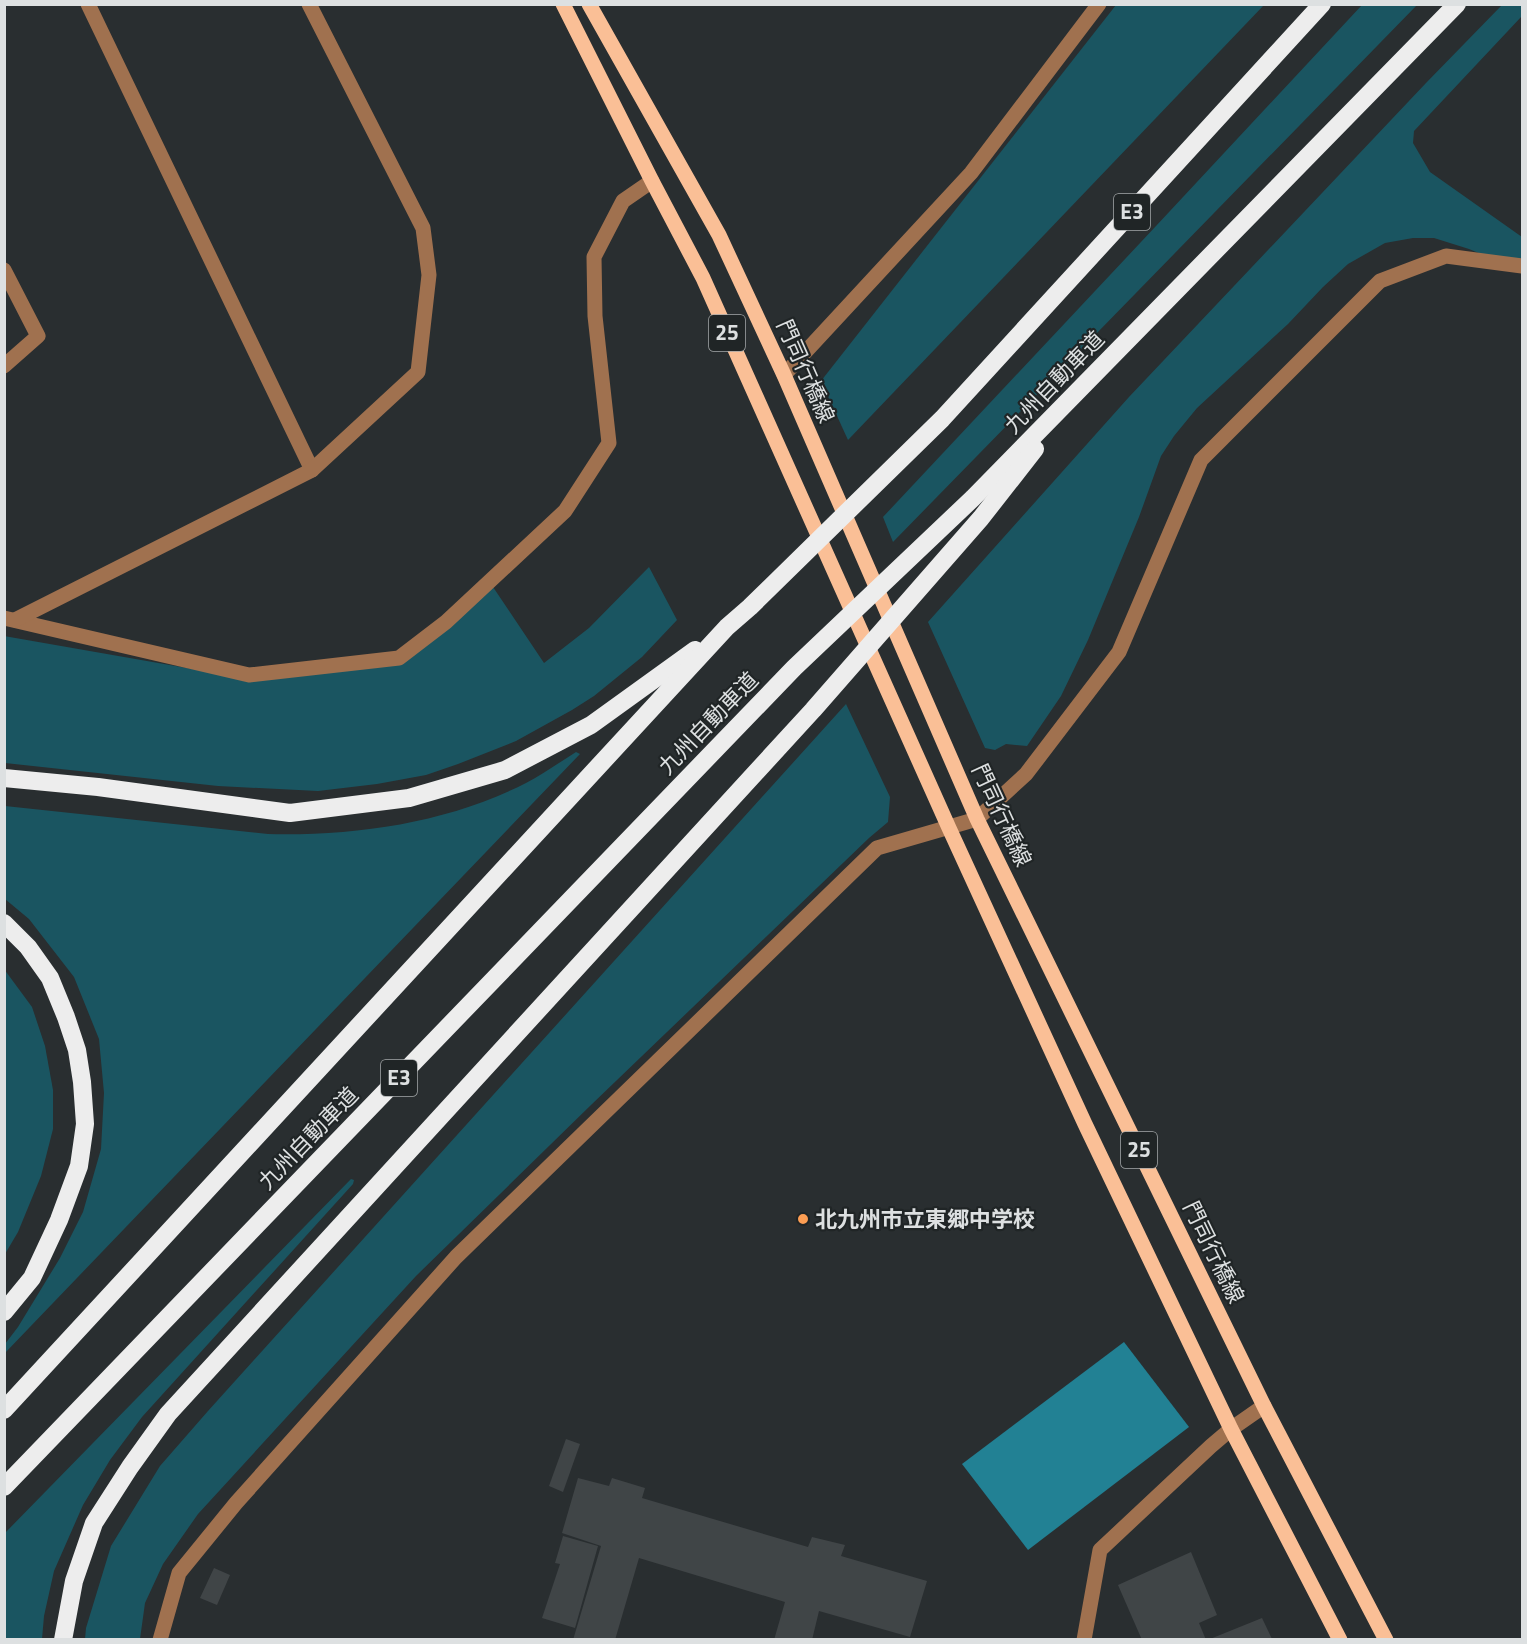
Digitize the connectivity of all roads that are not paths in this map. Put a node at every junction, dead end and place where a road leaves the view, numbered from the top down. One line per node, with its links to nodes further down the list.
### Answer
1 (88, 4): 14 (street)
2 (309, 4): 14 (street)
3 (562, 4): 8 (main road, 25)
4 (589, 4): 12 (main road, 門司行橋線 / 25)
5 (1099, 4): 12 (street)
6 (1322, 4): 16 (highway, 九州自動車道 / E3)
7 (1457, 4): 13 (highway, 九州自動車道)
8 (652, 181): 15 (street); 19 (main road, 25)
9 (1522, 266): 18 (street)
10 (4, 270): 11 (street)
11 (4, 366)
12 (784, 375): 18 (main road, 門司行橋線 / 25)
13 (1090, 380): 25 (highway, 九州自動車道 / E3); 26 (highway)
14 (312, 470): 15 (street)
15 (10, 619)
16 (727, 627): 17 (highway); 23 (highway, 九州自動車道 / E3)
17 (4, 778)
18 (977, 819): 19 (street); 22 (main road, 門司行橋線 / 25)
19 (949, 828): 24 (main road, 25); 27 (street)
20 (4, 923): 21 (highway)
21 (4, 1312)
22 (1264, 1406): 24 (street); 30 (main road, 門司行橋線 / 25)
23 (4, 1410)
24 (1231, 1429): 28 (street); 29 (main road, 25)
25 (4, 1487)
26 (63, 1640)
27 (160, 1640)
28 (1084, 1640)
29 (1340, 1640)
30 (1386, 1640)

